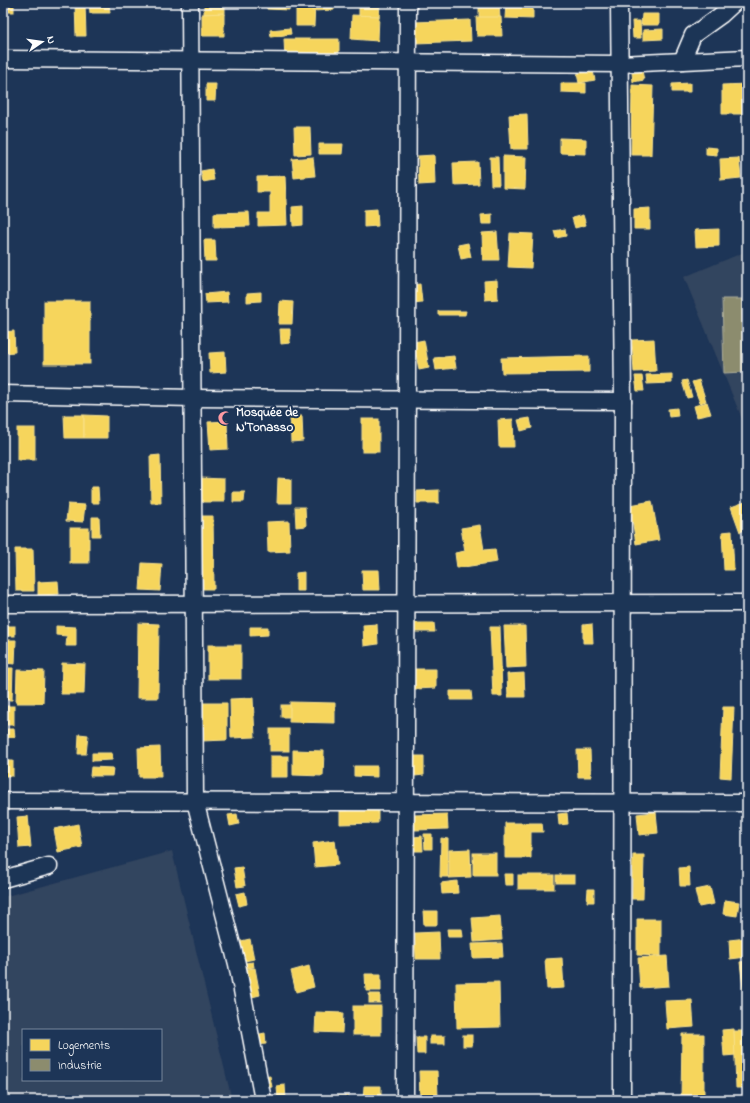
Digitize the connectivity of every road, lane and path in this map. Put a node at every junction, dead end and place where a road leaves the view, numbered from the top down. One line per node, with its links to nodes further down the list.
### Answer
1 (190, 3): 7 (street)
2 (408, 3): 9 (street)
3 (619, 3): 10 (street)
4 (734, 3): 8 (street)
5 (747, 58): 8 (street)
6 (3, 59): 7 (street)
7 (191, 61): 9 (street); 12 (street)
8 (682, 61): 10 (street)
9 (408, 62): 10 (street); 13 (street)
10 (620, 64): 14 (street)
11 (3, 394): 12 (street)
12 (193, 398): 13 (street); 17 (street)
13 (407, 399): 14 (street); 18 (street)
14 (623, 401): 19 (street)
15 (747, 603): 19 (street)
16 (3, 604): 17 (street)
17 (194, 604): 18 (street); 21 (street)
18 (406, 605): 19 (street); 22 (street)
19 (623, 605): 23 (street)
20 (3, 801): 21 (street)
21 (195, 801): 22 (street); 27 (street)
22 (406, 802): 23 (street); 28 (street)
23 (623, 802): 24 (street); 29 (street)
24 (747, 803)
25 (49, 866): 26 (street)
26 (3, 879)
27 (263, 1100)
28 (405, 1100)
29 (622, 1100)

